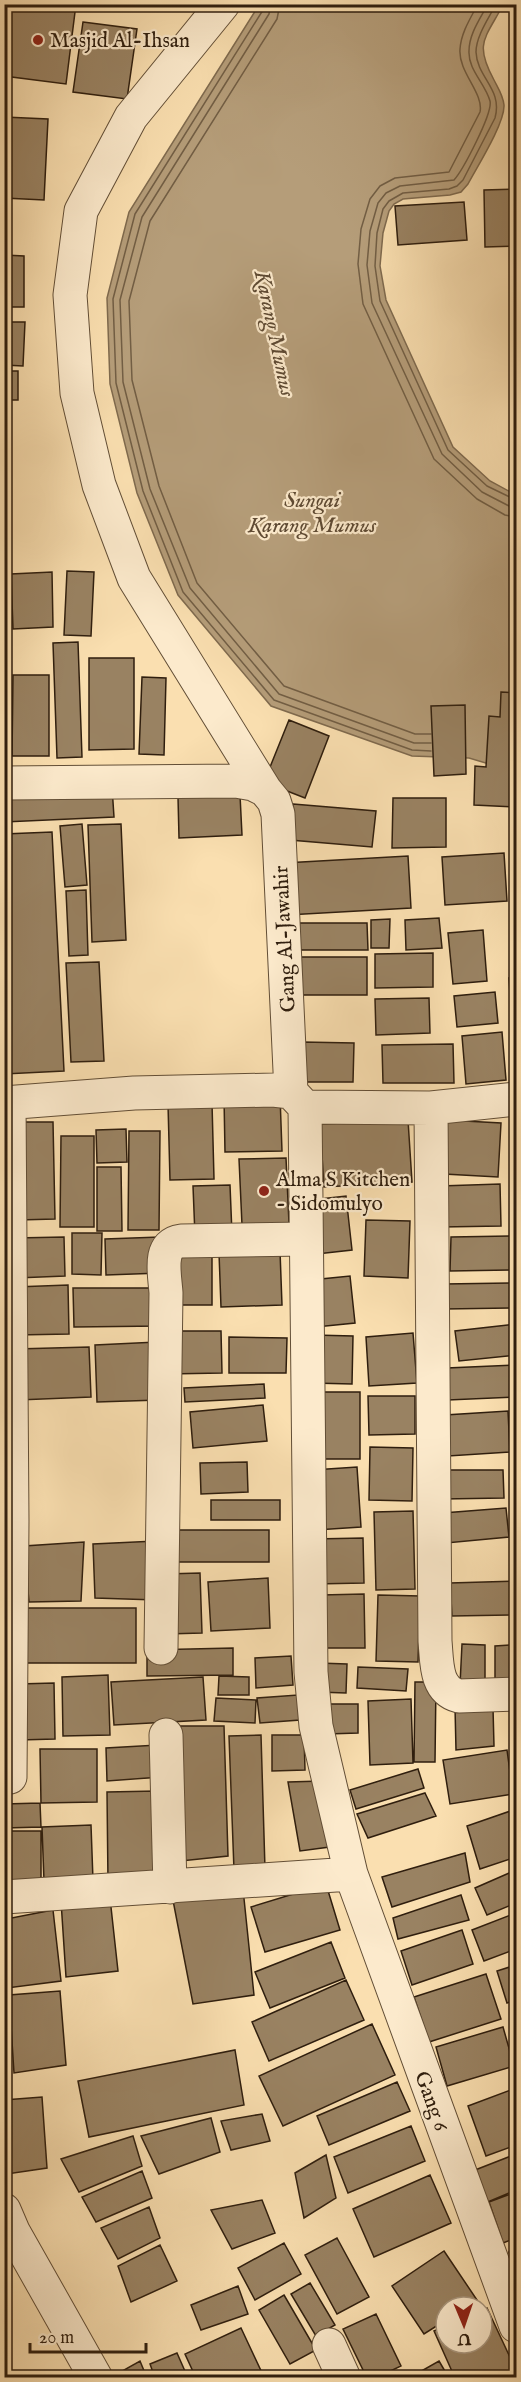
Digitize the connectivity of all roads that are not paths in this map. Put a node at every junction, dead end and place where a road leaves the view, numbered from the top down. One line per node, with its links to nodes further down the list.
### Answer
1 (223, 4): 3 (street, Gang Al-Jawahir)
2 (4, 783): 3 (street)
3 (265, 790): 4 (street, Gang Al-Jawahir)
4 (298, 1099): 6 (street); 7 (street); 8 (street, Gang Al-Jawahir)
5 (516, 1099): 7 (street)
6 (7, 1103): 12 (street)
7 (430, 1108): 10 (street)
8 (306, 1239): 9 (street); 13 (street, Gang 6)
9 (161, 1648)
10 (516, 1694)
11 (166, 1735): 14 (street)
12 (17, 1776)
13 (351, 1874): 14 (street); 17 (street, Gang 6)
14 (170, 1887): 15 (street)
15 (4, 1897)
16 (4, 2210): 19 (street)
17 (516, 2326)
18 (329, 2345): 20 (street)
19 (96, 2378)
20 (344, 2378)

